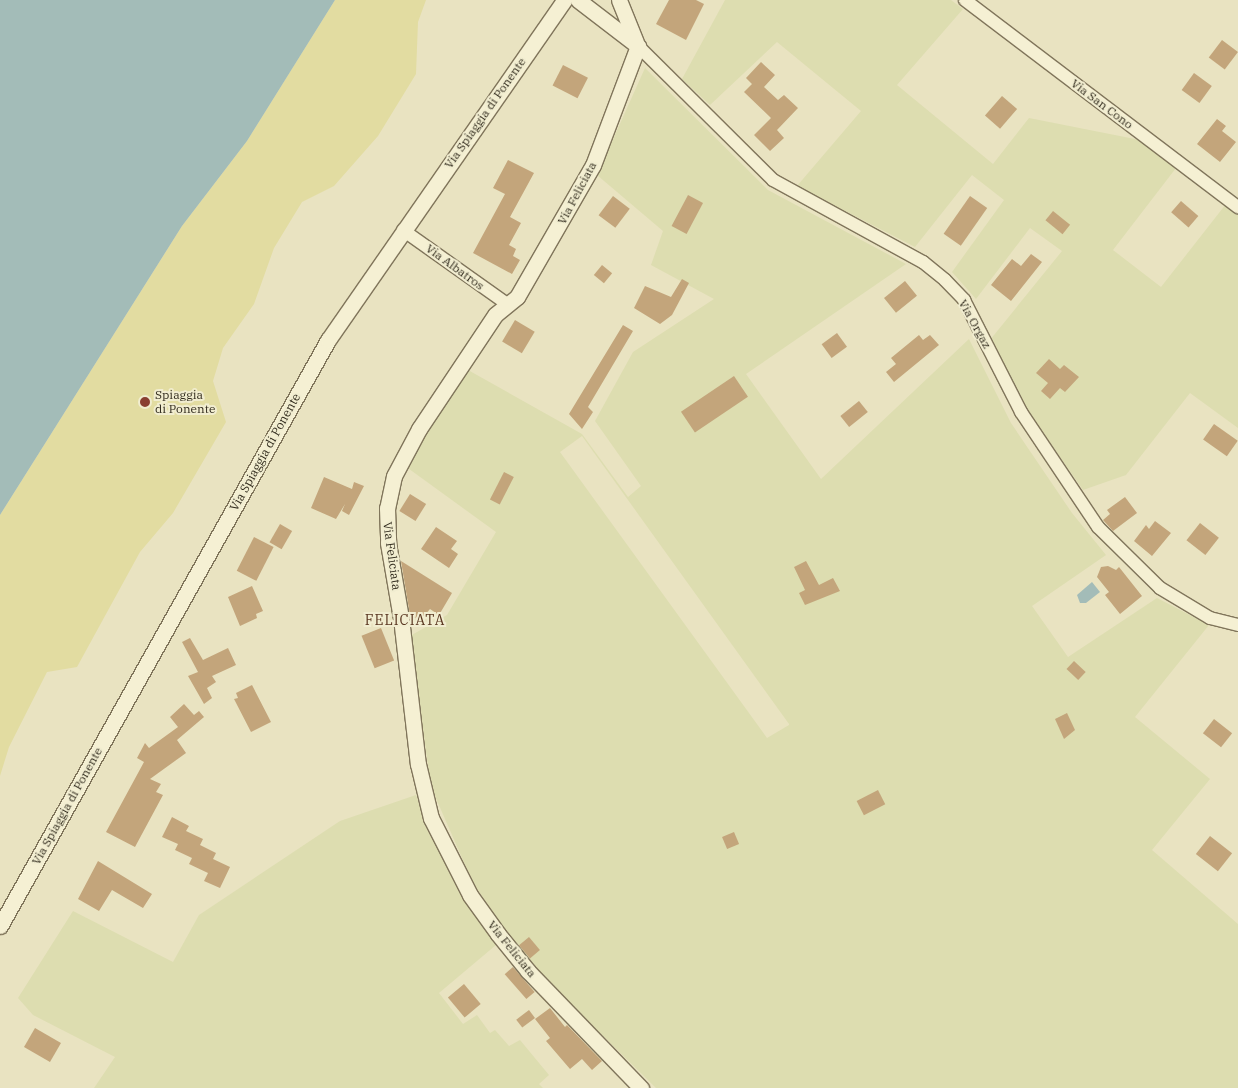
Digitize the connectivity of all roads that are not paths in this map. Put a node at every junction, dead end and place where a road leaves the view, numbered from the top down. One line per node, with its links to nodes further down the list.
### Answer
1 (564, 0): 8 (street, Via Spiaggia di Ponente)
2 (578, 0): 6 (street)
3 (606, 0): 5 (street)
4 (965, 0): 7 (street, Via San Cono)
5 (620, 6): 6 (street)
6 (638, 46): 9 (street, Via Feliciata); 10 (street, Via Orgaz)
7 (1238, 207)
8 (403, 230): 9 (street, Via Albatros); 11 (street, Via Spiaggia di Ponente)
9 (507, 304): 12 (street, Via Feliciata)
10 (1238, 625)
11 (0, 926)
12 (641, 1088)

